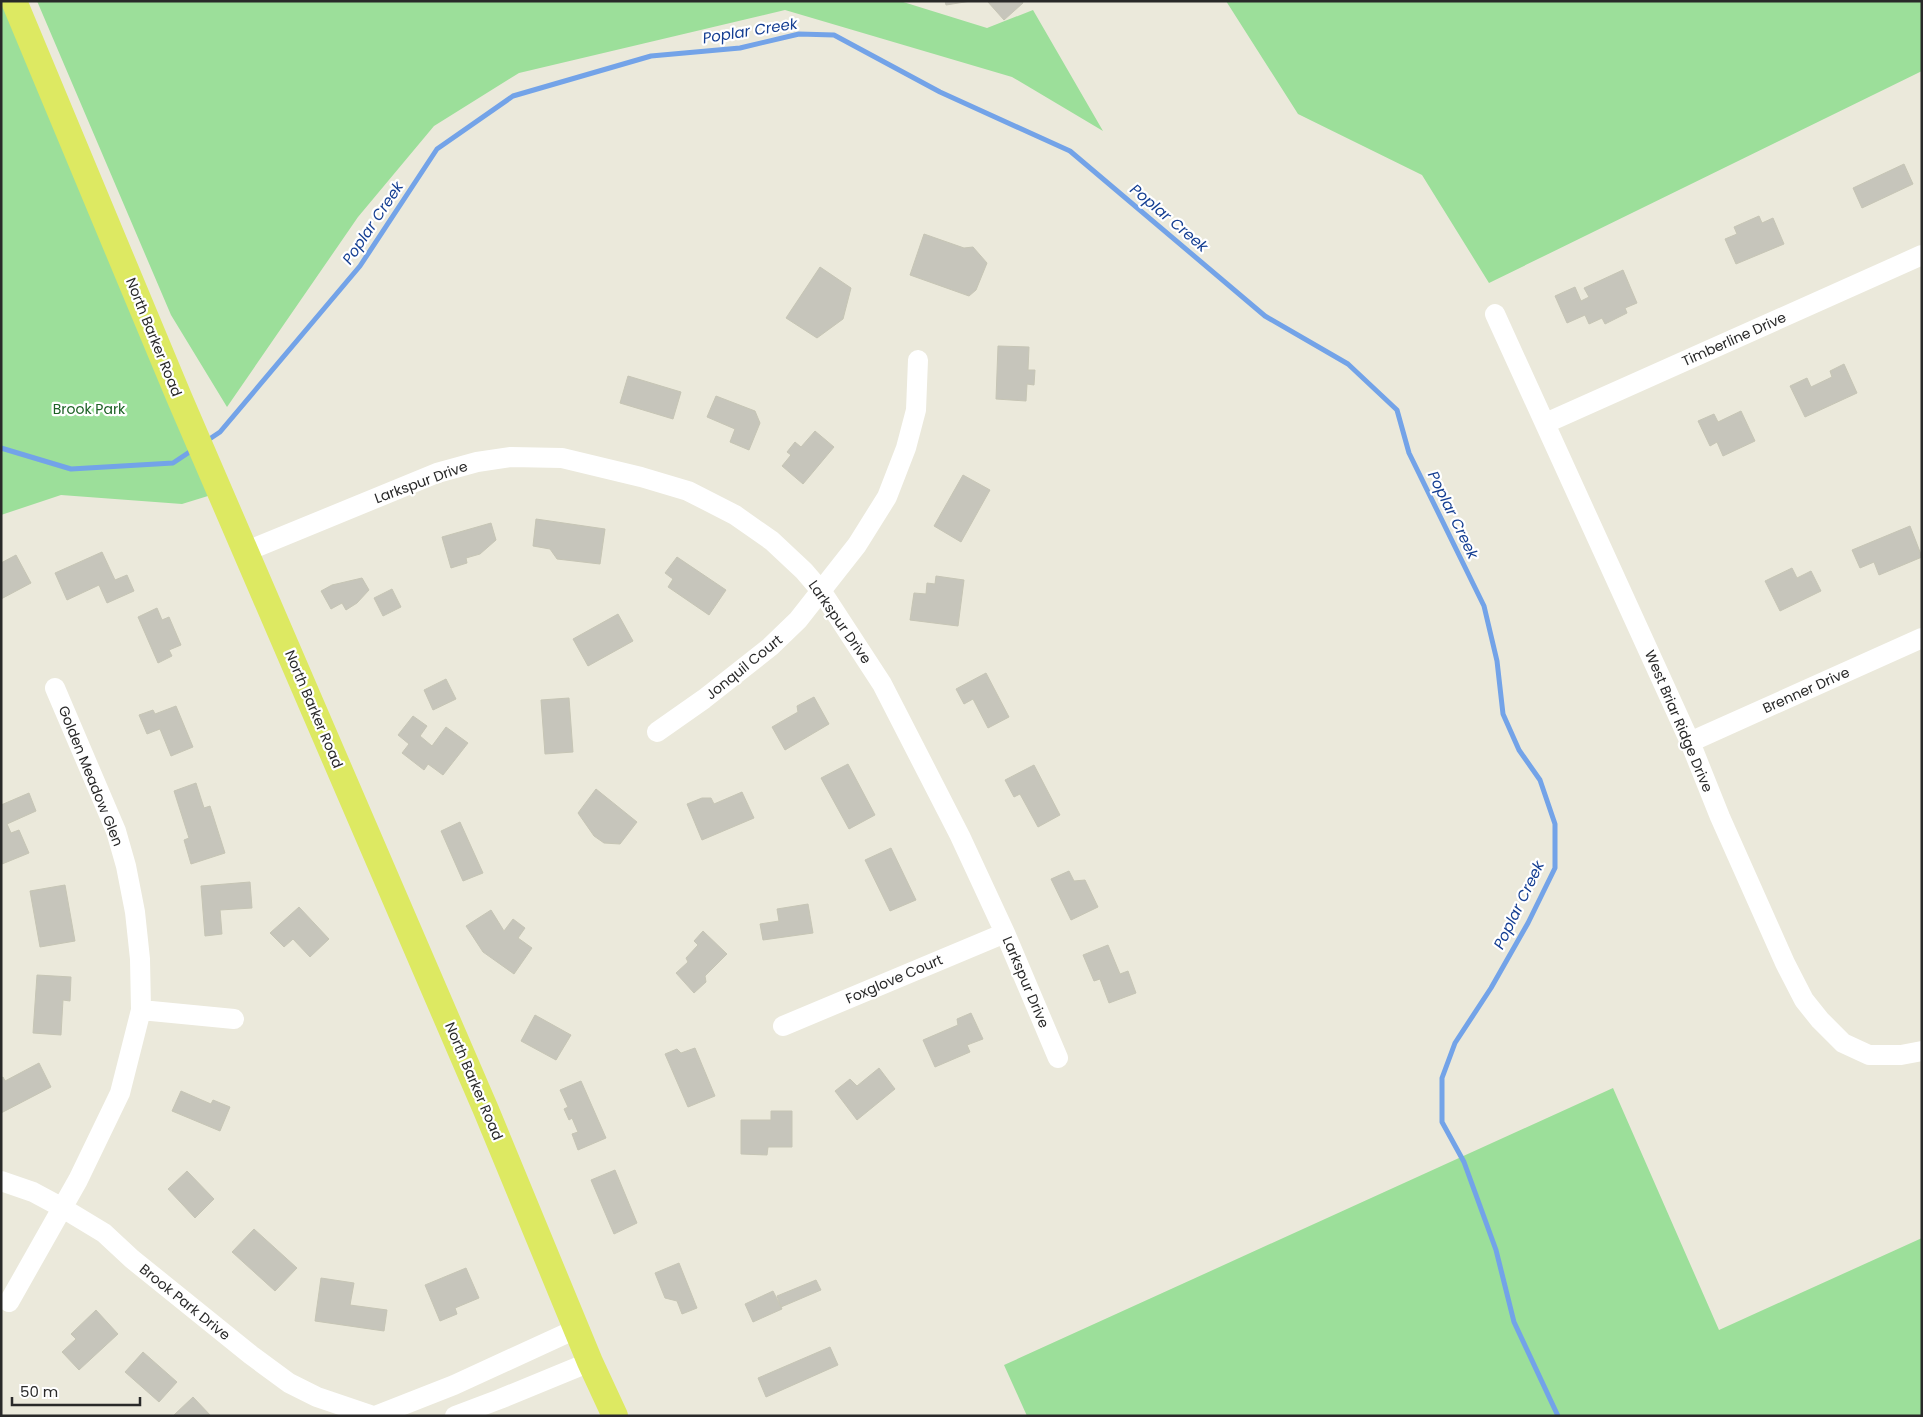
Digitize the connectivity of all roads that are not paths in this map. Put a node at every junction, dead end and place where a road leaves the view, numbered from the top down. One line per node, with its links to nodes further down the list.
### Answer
1 (14, 1): 6 (main road, North Barker Road)
2 (1922, 255): 5 (street, Timberline Drive)
3 (1495, 314): 5 (street, West Briar Ridge Drive)
4 (918, 360): 7 (street, Jonquil Court)
5 (1546, 423): 11 (street, West Briar Ridge Drive)
6 (247, 551): 7 (street, Larkspur Drive); 21 (main road, North Barker Road)
7 (822, 592): 10 (street, Jonquil Court); 12 (street, Larkspur Drive)
8 (1922, 638): 11 (street, Brenner Drive)
9 (55, 688): 13 (street, Golden Meadow Glen)
10 (657, 732)
11 (1690, 742): 16 (street, West Briar Ridge Drive)
12 (1005, 933): 15 (street, Foxglove Court); 17 (street, Larkspur Drive)
13 (141, 1010): 14 (street); 19 (street, Golden Meadow Glen)
14 (234, 1019)
15 (783, 1026)
16 (1922, 1051)
17 (1058, 1058)
18 (1, 1181): 19 (street, Brook Park Drive)
19 (61, 1207): 20 (street, Golden Meadow Glen); 23 (street, Brook Park Drive)
20 (9, 1302)
21 (576, 1329): 22 (main road, North Barker Road); 23 (street, Brook Park Drive)
22 (590, 1362): 24 (street); 25 (main road, North Barker Road)
23 (374, 1416)
24 (455, 1416)
25 (615, 1416)

